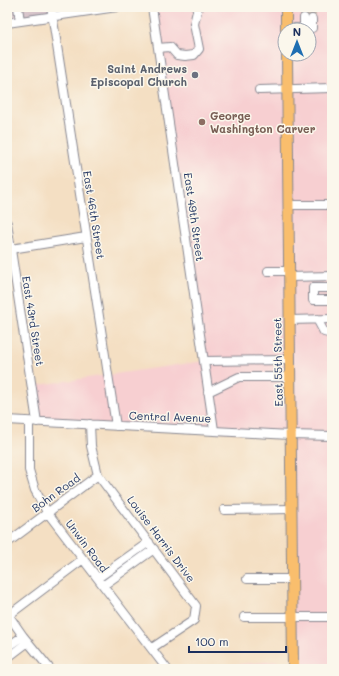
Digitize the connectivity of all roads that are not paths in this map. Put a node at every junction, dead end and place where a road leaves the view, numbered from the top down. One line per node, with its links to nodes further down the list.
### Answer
1 (18, 7): 8 (street)
2 (51, 7): 7 (street, East 46th Street)
3 (117, 7): 7 (street)
4 (152, 7): 11 (street, East 49th Street)
5 (198, 7): 11 (street)
6 (286, 7): 9 (main road)
7 (52, 18): 8 (street); 19 (street, East 46th Street)
8 (20, 22): 10 (street)
9 (286, 22)
10 (7, 23)
11 (158, 48): 31 (street, East 49th Street)
12 (286, 62): 14 (main road, East 55th Street)
13 (332, 88): 14 (street)
14 (287, 89): 15 (street); 16 (main road, East 55th Street)
15 (259, 90)
16 (288, 205): 17 (street); 22 (main road, East 55th Street)
17 (332, 205)
18 (7, 224): 20 (street, East 43rd Street)
19 (86, 237): 20 (street); 37 (street, East 46th Street)
20 (11, 249): 35 (street, East 43rd Street)
21 (268, 271): 22 (street)
22 (289, 274): 23 (street); 27 (main road, East 55th Street)
23 (332, 276)
24 (332, 288): 25 (street)
25 (332, 300)
26 (332, 319): 28 (street)
27 (289, 320): 28 (street); 30 (main road, East 55th Street)
28 (317, 320): 29 (street)
29 (332, 334)
30 (290, 360): 31 (street); 32 (main road, East 55th Street)
31 (204, 362): 33 (street, East 49th Street)
32 (290, 377): 33 (street); 39 (main road, East 55th Street)
33 (208, 392): 38 (street, East 49th Street)
34 (7, 420): 35 (street, Central Avenue)
35 (33, 422): 36 (street, Central Avenue); 44 (street, Unwin Road)
36 (90, 424): 37 (street, Central Avenue); 41 (street, Louise Harris Drive)
37 (116, 426): 38 (street, Central Avenue)
38 (214, 430): 39 (street, Central Avenue)
39 (290, 435): 40 (street, Central Avenue); 42 (main road, East 55th Street)
40 (332, 436)
41 (98, 475): 44 (street, Bohn Road); 45 (street, Louise Harris Drive)
42 (291, 509): 43 (street); 51 (main road, East 55th Street)
43 (224, 510)
44 (47, 512): 46 (street, Bohn Road); 48 (street, Unwin Road)
45 (149, 542): 47 (street, Louise Harris Drive); 49 (street)
46 (7, 543)
47 (154, 549): 52 (street); 59 (street, Louise Harris Drive)
48 (84, 559): 49 (street, Unwin Road); 53 (street)
49 (98, 578): 52 (street, Unwin Road)
50 (247, 579): 51 (street)
51 (292, 579): 55 (main road, East 55th Street)
52 (104, 585): 59 (street, Unwin Road)
53 (8, 614): 57 (street)
54 (244, 617): 55 (street)
55 (292, 617): 56 (street); 63 (main road, East 55th Street)
56 (332, 617)
57 (25, 639): 58 (street); 60 (street); 61 (street)
58 (7, 648)
59 (152, 648): 62 (street, Unwin Road)
60 (7, 658)
61 (50, 669)
62 (167, 669)
63 (293, 669)

